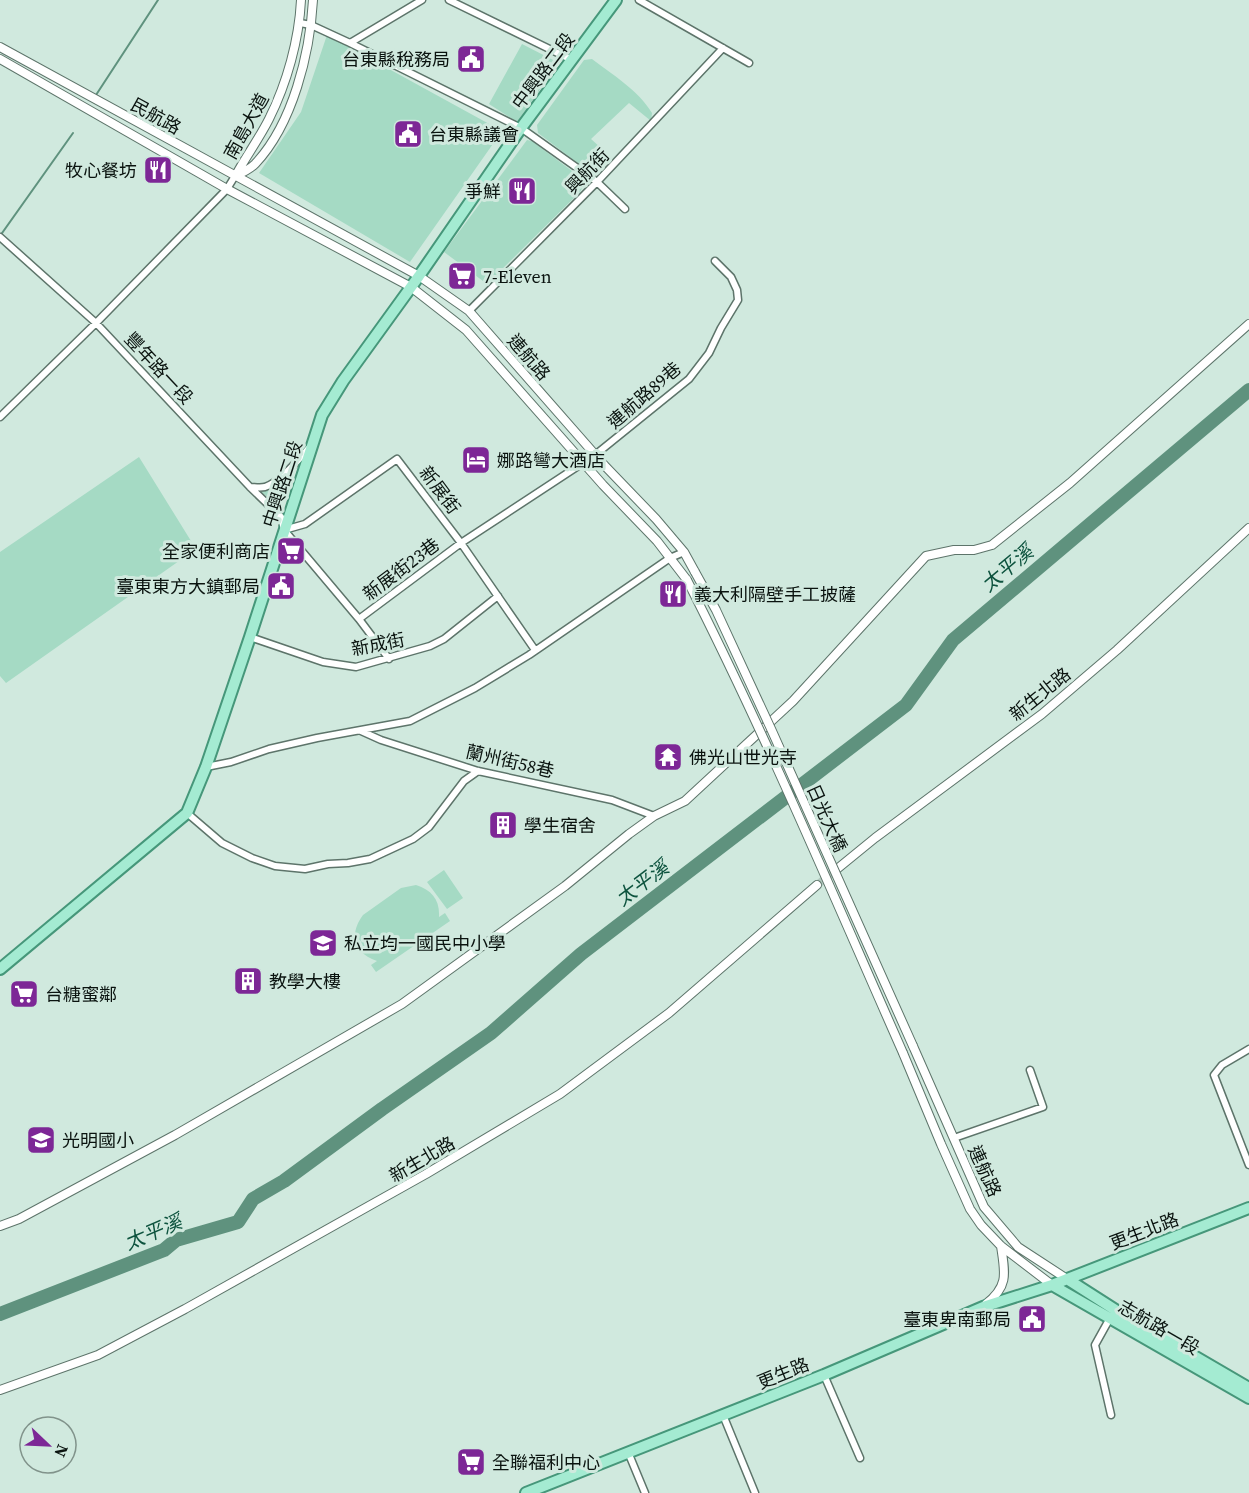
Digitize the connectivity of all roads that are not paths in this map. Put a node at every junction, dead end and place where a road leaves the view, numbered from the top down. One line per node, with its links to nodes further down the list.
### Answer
1 (301, 0): 7 (street, 南島大道)
2 (313, 0): 8 (street, 南島大道)
3 (422, 0): 9 (street)
4 (449, 0): 13 (street)
5 (616, 0): 13 (main road, 中興路二段)
6 (639, 0): 11 (street)
7 (300, 23): 8 (street); 16 (street, 南島大道)
8 (311, 25): 9 (street); 16 (street, 南島大道)
9 (350, 43): 15 (street)
10 (0, 47): 16 (street, 民航路)
11 (723, 48): 14 (street); 17 (street, 興航街)
12 (0, 59): 18 (street, 民航路)
13 (572, 60): 15 (main road, 中興路二段)
14 (749, 63)
15 (521, 128): 17 (street); 24 (main road, 中興路二段)
16 (235, 176): 18 (street); 20 (street, 民航路)
17 (597, 182): 19 (street); 26 (street, 興航街)
18 (227, 189): 21 (street, 民航路); 27 (street)
19 (625, 209)
20 (299, 210): 24 (street, 連航路)
21 (293, 222): 25 (street, 連航路)
22 (0, 237): 27 (street, 豐年路一段)
23 (715, 261): 33 (street, 連航路89巷)
24 (419, 276): 25 (main road, 中興路二段); 26 (street, 連航路)
25 (411, 286): 30 (street, 連航路); 32 (main road, 中興路二段)
26 (469, 312): 29 (street, 連航路)
27 (96, 323): 31 (street); 35 (street, 豐年路一段)
28 (1249, 324): 52 (street)
29 (525, 376): 30 (street); 33 (street, 連航路)
30 (514, 384): 34 (street, 連航路)
31 (0, 417)
32 (311, 445): 35 (street); 37 (main road, 中興路二段)
33 (596, 455): 34 (street, 連航路89巷); 39 (street, 連航路)
34 (583, 462): 38 (street, 新展街23巷); 40 (street, 連航路)
35 (250, 487): 37 (street, 豐年路一段)
36 (1249, 528): 53 (street, 新生北路)
37 (284, 530): 38 (street, 新展街); 44 (street, 豐年路一段); 45 (main road, 中興路二段)
38 (461, 543): 43 (street, 新展街); 44 (street, 新展街23巷)
39 (684, 552): 40 (street); 41 (street, 連航路)
40 (670, 558): 42 (street, 連航路); 46 (street)
41 (695, 572): 56 (street, 日光大橋, bridge)
42 (687, 580): 58 (street, 日光大橋, bridge)
43 (498, 597): 46 (street, 新展街); 47 (street, 新成街)
44 (359, 619): 47 (street, 豐年路一段)
45 (250, 637): 47 (street, 新成街); 49 (main road, 中興路二段)
46 (535, 650): 48 (street)
47 (389, 659)
48 (361, 731): 49 (street); 50 (street, 蘭州街58巷)
49 (206, 767): 51 (main road, 中興路二段)
50 (478, 771): 51 (street); 52 (street, 蘭州街58巷)
51 (187, 813): 55 (main road, 中興路二段)
52 (654, 816): 65 (street)
53 (837, 869)
54 (818, 885): 73 (street, 新生北路)
55 (0, 969)
56 (914, 1046): 60 (street, 連航路)
57 (1249, 1049): 61 (street)
58 (903, 1053): 63 (street, 連航路)
59 (1030, 1070): 60 (street)
60 (954, 1138): 62 (street, 連航路)
61 (1249, 1166)
62 (979, 1195): 63 (street); 67 (street, 連航路)
63 (966, 1198): 66 (street, 連航路)
64 (1249, 1208): 67 (main road, 更生北路)
65 (0, 1226)
66 (1000, 1246): 68 (street, 連航路); 69 (street)
67 (1067, 1279): 68 (main road, 更生北路); 72 (main road, 志航路一段)
68 (1052, 1285): 69 (main road, 更生路); 70 (main road, 志航路一段)
69 (983, 1307): 71 (main road, 更生路)
70 (1110, 1318): 74 (main road, 志航路一段); 76 (street)
71 (824, 1375): 75 (main road, 更生路); 78 (street)
72 (1249, 1388)
73 (0, 1390)
74 (1249, 1398)
75 (723, 1415): 77 (main road, 更生路); 81 (street)
76 (1111, 1415)
77 (628, 1451): 79 (main road, 更生路); 80 (street)
78 (860, 1458)
79 (528, 1493)
80 (645, 1493)
81 (755, 1493)

